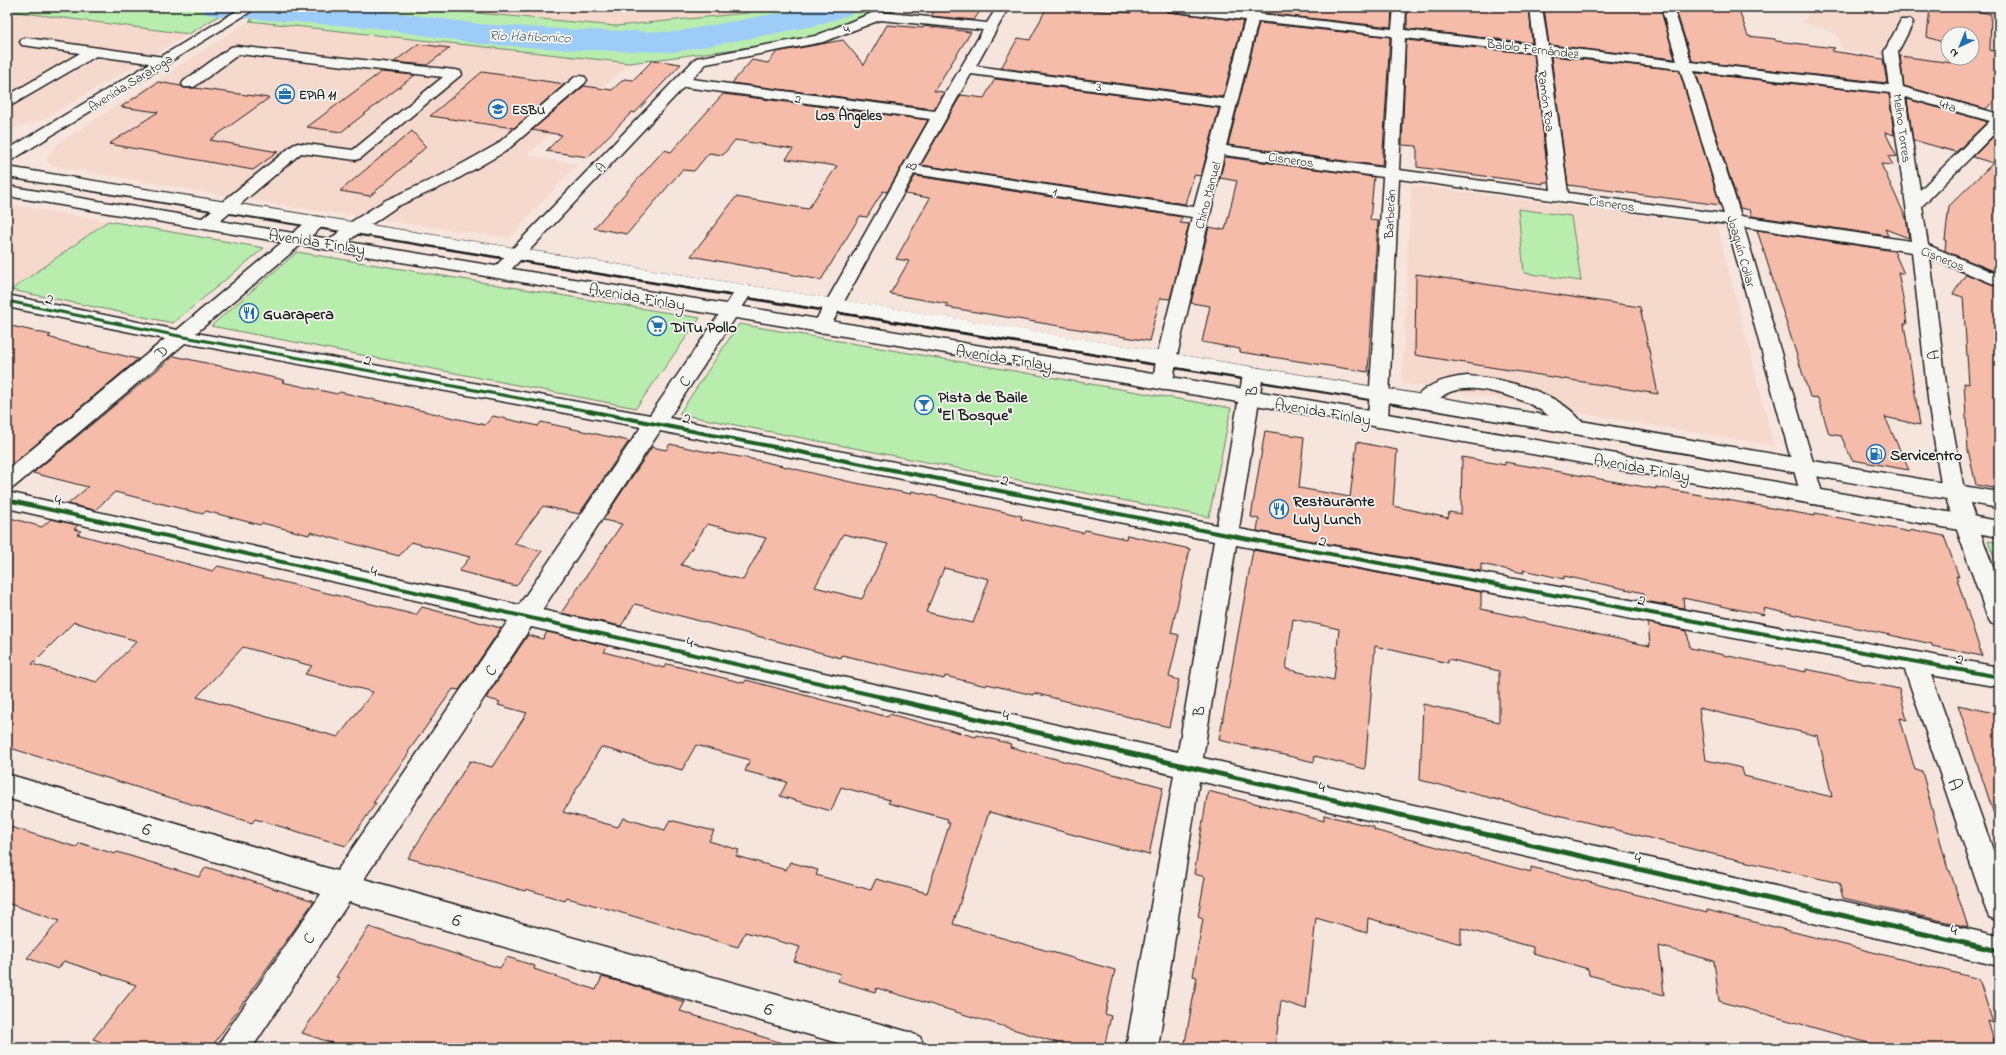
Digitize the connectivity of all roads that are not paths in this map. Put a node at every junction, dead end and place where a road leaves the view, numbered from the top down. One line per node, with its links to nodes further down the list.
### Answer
1 (252, 7): 14 (street, Avenida Saratoga)
2 (1004, 7): 9 (street, B)
3 (1168, 7): 7 (street, Balolo Fernández)
4 (1400, 7): 10 (street, Barberán)
5 (1536, 7): 12 (street, Ramón Roa)
6 (1667, 7): 16 (street, Joaquín Collar)
7 (1254, 12): 10 (street, Balolo Fernández); 23 (street, Chino Manuel)
8 (1906, 23): 21 (street, Melino Torres)
9 (992, 27): 15 (street, 4); 17 (street, B)
10 (1398, 33): 12 (street, Balolo Fernández); 33 (street, Barberán)
11 (27, 42): 13 (street)
12 (1540, 49): 16 (street, Balolo Fernández); 36 (street, Ramón Roa)
13 (94, 51): 14 (street); 22 (street)
14 (164, 61): 24 (street, Avenida Saratoga)
15 (701, 61): 19 (street, A)
16 (1684, 66): 21 (street, Balolo Fernández); 40 (street, Joaquín Collar)
17 (968, 68): 23 (street, 3); 25 (street, B)
18 (580, 80): 43 (street)
19 (681, 82): 25 (street, 2); 47 (street, A)
20 (189, 84): 38 (street)
21 (1898, 90): 26 (street, 4ta); 37 (street, Melino Torres)
22 (7, 102)
23 (1230, 104): 29 (street, Chino Manuel)
24 (74, 116): 27 (street, Avenida Saratoga); 28 (street)
25 (940, 116): 31 (street, B)
26 (1999, 120): 37 (street)
27 (52, 130): 30 (street, Avenida Saratoga); 34 (street)
28 (7, 141)
29 (1219, 150): 33 (street, Cisneros); 39 (street, Chino Manuel)
30 (7, 157)
31 (909, 168): 39 (street, 1); 52 (street, B)
32 (7, 172): 34 (street, Avenida Finlay)
33 (1390, 173): 36 (street, Cisneros); 59 (street, Barberán)
34 (37, 178): 38 (street, Avenida Finlay)
35 (7, 191): 42 (street, Avenida Finlay)
36 (1560, 196): 40 (street, Cisneros)
37 (1914, 206): 46 (street, A)
38 (224, 208): 41 (street, Avenida Finlay); 42 (street)
39 (1201, 213): 56 (street, Chino Manuel)
40 (1734, 220): 46 (street, Cisneros); 64 (street, Joaquín Collar)
41 (318, 222): 43 (street, Avenida Finlay); 44 (street, D)
42 (207, 223): 44 (street, Avenida Finlay)
43 (354, 228): 45 (street); 47 (street, Avenida Finlay)
44 (298, 238): 45 (street, Avenida Finlay); 55 (street, D)
45 (334, 244): 48 (street, Avenida Finlay)
46 (1920, 248): 49 (street, Cisneros); 66 (street, A)
47 (518, 254): 48 (street, A); 50 (street, Avenida Finlay)
48 (499, 272): 53 (street, Avenida Finlay)
49 (1999, 281)
50 (744, 291): 52 (street, Avenida Finlay); 53 (street, C)
51 (7, 301): 55 (street, 2)
52 (833, 304): 54 (street, B); 56 (street, Avenida Finlay)
53 (731, 312): 54 (street, Avenida Finlay); 62 (street, C)
54 (821, 326): 57 (street, Avenida Finlay)
55 (179, 336): 62 (street, 2); 65 (street, D)
56 (1166, 360): 57 (street, Chino Manuel); 58 (street, Avenida Finlay)
57 (1163, 383): 58 (street, Avenida Finlay)
58 (1252, 386): 59 (street, Avenida Finlay); 61 (street, Avenida Finlay); 72 (street, B)
59 (1381, 395): 60 (street, Avenida Finlay); 61 (street, Barberán)
60 (1423, 402): 63 (street, Avenida Finlay); 63 (street)
61 (1378, 420): 67 (street, Avenida Finlay)
62 (656, 424): 72 (street, 2); 74 (street, C)
63 (1575, 427): 64 (street, Avenida Finlay)
64 (1804, 468): 66 (street, Avenida Finlay); 67 (street, Joaquín Collar)
65 (7, 482)
66 (1955, 493): 69 (street, Avenida Finlay); 70 (street, A)
67 (1812, 496): 70 (street, Avenida Finlay)
68 (7, 500): 74 (street, 4)
69 (1999, 500)
70 (1965, 524): 71 (street, Avenida Finlay); 73 (street, A)
71 (1999, 529)
72 (1227, 535): 75 (street, 2); 77 (street, B)
73 (1997, 607)
74 (526, 616): 77 (street, 4); 79 (street, C)
75 (1914, 661): 76 (street, 2); 80 (street, A)
76 (1999, 677)
77 (1189, 768): 81 (street, 4); 84 (street, B)
78 (7, 786): 79 (street, 6)
79 (343, 887): 82 (street, C); 83 (street, 6)
80 (1999, 907)
81 (1999, 952)
82 (234, 1048)
83 (909, 1048)
84 (1142, 1048)

